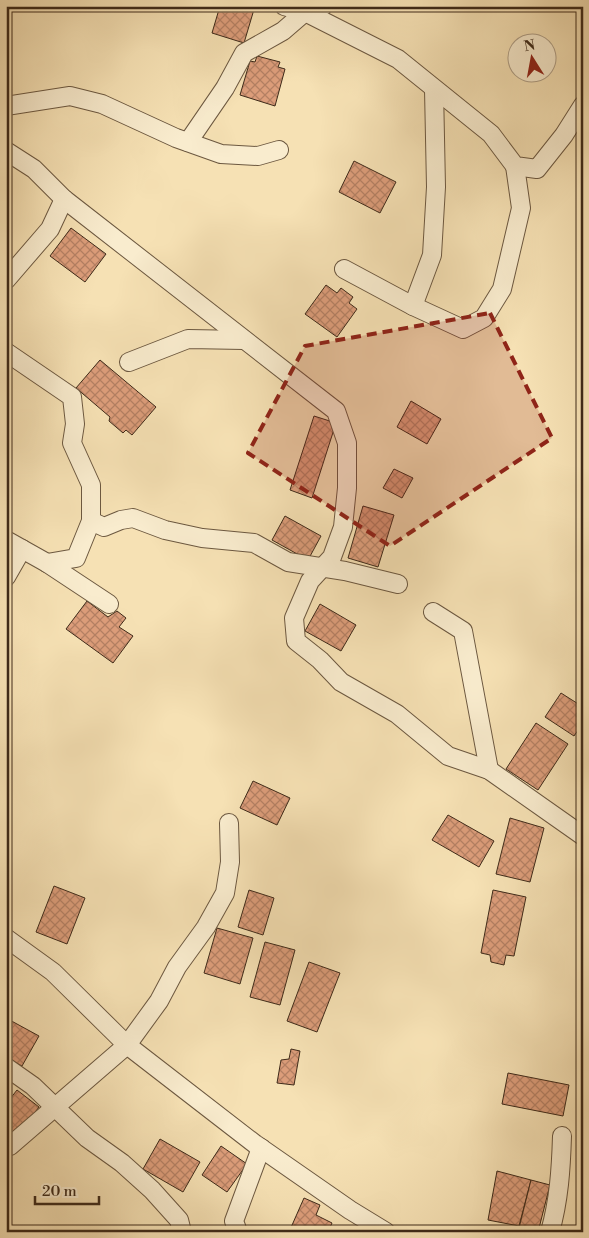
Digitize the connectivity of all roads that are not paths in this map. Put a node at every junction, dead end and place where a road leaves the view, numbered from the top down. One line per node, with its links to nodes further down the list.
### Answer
1 (284, 6): 3 (street)
2 (323, 6): 3 (street)
3 (305, 12): 4 (street); 7 (street)
4 (434, 89): 10 (street); 14 (street)
5 (583, 105): 10 (street)
6 (6, 106): 7 (street)
7 (188, 142): 8 (street)
8 (279, 150)
9 (6, 151): 11 (street)
10 (515, 166): 14 (street)
11 (64, 199): 13 (street); 15 (street)
12 (344, 269): 14 (street)
13 (6, 280)
14 (413, 306)
15 (244, 340): 17 (street); 22 (street)
16 (6, 352): 18 (street)
17 (130, 362)
18 (91, 521): 21 (street); 22 (street)
19 (6, 540): 20 (street)
20 (22, 549): 21 (street); 23 (street)
21 (47, 563): 25 (street)
22 (322, 567): 24 (street); 27 (street)
23 (6, 577)
24 (398, 584)
25 (109, 604)
26 (433, 612): 27 (street)
27 (489, 770): 29 (street)
28 (229, 823): 31 (street)
29 (583, 836)
30 (6, 938): 31 (street)
31 (126, 1045): 33 (street); 36 (street)
32 (6, 1067): 33 (street)
33 (54, 1106): 35 (street); 37 (street)
34 (562, 1136): 40 (street)
35 (6, 1147)
36 (261, 1148): 38 (street); 39 (street)
37 (182, 1232)
38 (238, 1232)
39 (386, 1232)
40 (550, 1232)

